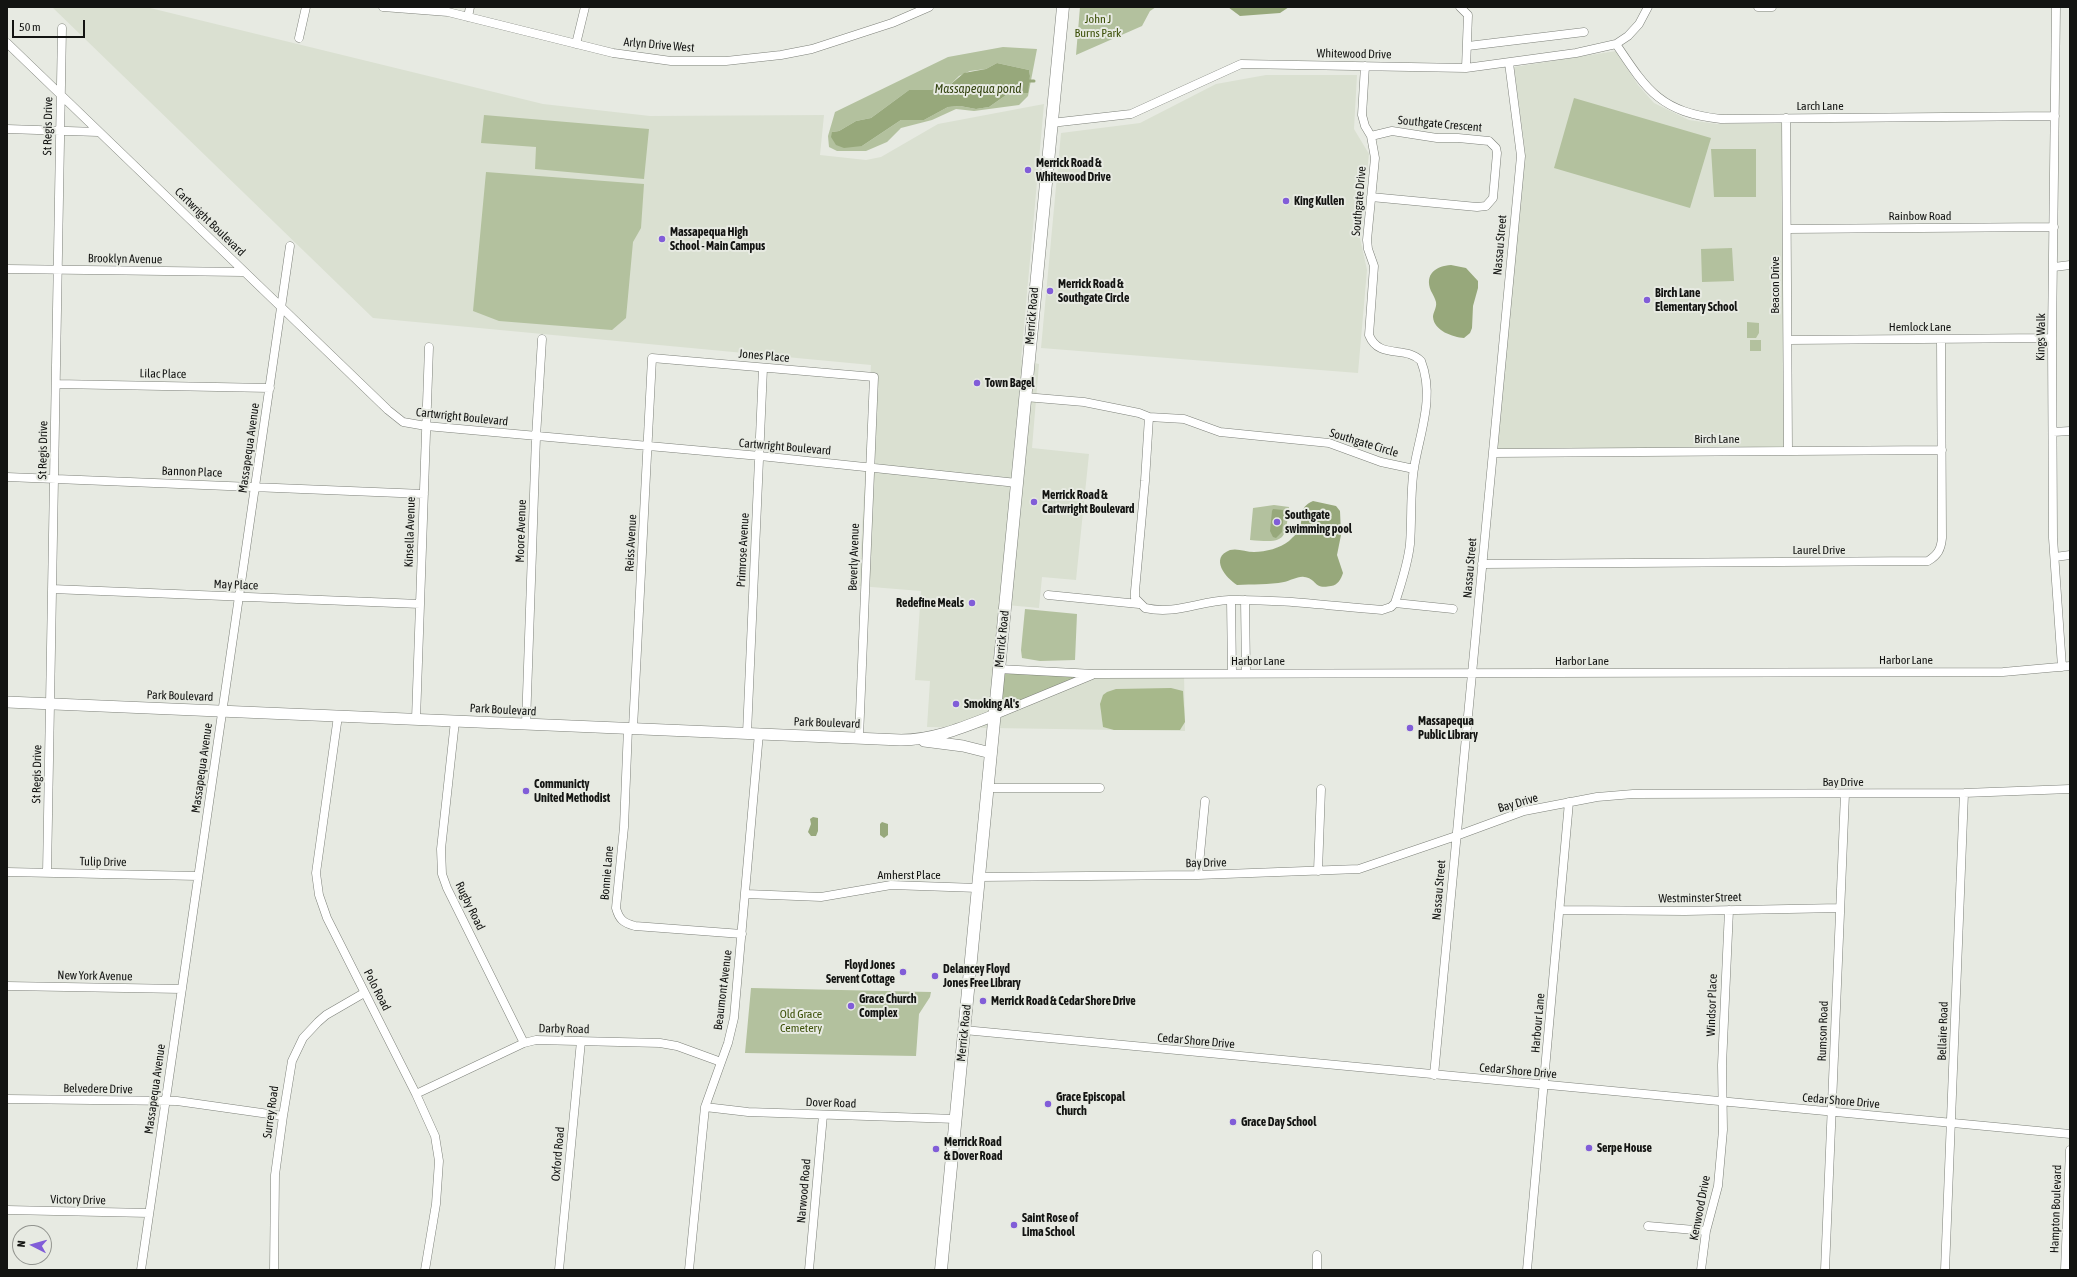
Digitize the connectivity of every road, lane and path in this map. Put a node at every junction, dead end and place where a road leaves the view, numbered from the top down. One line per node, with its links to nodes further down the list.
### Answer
1 (306, 7): 15 (street)
2 (384, 7): 12 (street, Arlyn Drive West)
3 (470, 7): 12 (street)
4 (585, 7): 17 (street)
5 (929, 7): 17 (street, Arlyn Drive West)
6 (1063, 7): 26 (main road, Merrick Road)
7 (1460, 7): 19 (street)
8 (1648, 7): 18 (street, Whitewood Drive)
9 (1758, 7): 10 (street)
10 (1772, 7)
11 (2056, 7): 24 (street, Kings Walk)
12 (468, 17): 17 (street, Arlyn Drive West)
13 (62, 28): 23 (street, St Regis Drive)
14 (1584, 32): 19 (street)
15 (299, 38)
16 (7, 43): 23 (street, Cartwright Boulevard)
17 (576, 44)
18 (1616, 44): 20 (street, Whitewood Drive); 25 (street, Larch Lane)
19 (1468, 46): 22 (street)
20 (1509, 63): 22 (street, Whitewood Drive); 60 (street, Nassau Street)
21 (1365, 66): 22 (street, Whitewood Drive); 26 (street, Whitewood Drive); 30 (street, Southgate Drive)
22 (1466, 68)
23 (61, 96): 28 (street, St Regis Drive); 29 (street, Cartwright Boulevard)
24 (2055, 116): 25 (street, Larch Lane); 32 (street, Kings Walk)
25 (1786, 118): 33 (street, Beacon Drive)
26 (1051, 123): 51 (main road, Merrick Road)
27 (7, 129): 28 (street)
28 (60, 131): 29 (street); 38 (street, St Regis Drive)
29 (98, 132): 39 (street, Cartwright Boulevard)
30 (1371, 136): 31 (street, Southgate Drive); 31 (street, Southgate Crescent)
31 (1371, 197): 63 (street, Southgate Drive)
32 (2054, 227): 33 (street, Rainbow Road); 36 (street, Kings Walk)
33 (1787, 229): 44 (street, Beacon Drive)
34 (290, 246): 40 (street, Massapequa Avenue)
35 (2070, 265): 36 (street)
36 (2054, 267): 41 (street, Kings Walk)
37 (7, 269): 38 (street, Brooklyn Avenue)
38 (58, 270): 39 (street, Brooklyn Avenue); 49 (street, St Regis Drive)
39 (243, 272): 40 (street, Cartwright Boulevard)
40 (281, 309): 50 (street, Massapequa Avenue); 53 (street, Cartwright Boulevard)
41 (2052, 338): 43 (street, Hemlock Lane); 55 (street, Kings Walk)
42 (542, 339): 56 (street, Moore Avenue)
43 (1941, 339): 44 (street, Hemlock Lane); 58 (street, Laurel Drive)
44 (1788, 340): 59 (street, Beacon Drive)
45 (429, 347): 53 (street, Kinsella Avenue)
46 (652, 358): 47 (street, Jones Place); 57 (street, Reiss Avenue)
47 (763, 368): 48 (street, Jones Place); 61 (street, Primrose Avenue)
48 (874, 377): 62 (street, Beverly Avenue)
49 (56, 384): 50 (street, Lilac Place); 65 (street, St Regis Drive)
50 (270, 388): 67 (street, Massapequa Avenue)
51 (1025, 396): 52 (street, Southgate Circle); 66 (main road, Merrick Road)
52 (1149, 417): 63 (street, Southgate Circle); 79 (street)
53 (426, 426): 56 (street, Cartwright Boulevard); 68 (street, Kinsella Avenue)
54 (2070, 431): 55 (street)
55 (2052, 432): 70 (street, Kings Walk)
56 (536, 437): 57 (street, Cartwright Boulevard); 94 (street, Moore Avenue)
57 (648, 446): 61 (street, Cartwright Boulevard); 95 (street, Reiss Avenue)
58 (1942, 450): 59 (street, Birch Lane); 71 (street, Laurel Drive)
59 (1788, 451): 60 (street, Birch Lane)
60 (1493, 453): 71 (street, Nassau Street)
61 (760, 456): 62 (street, Cartwright Boulevard); 96 (street, Primrose Avenue)
62 (870, 467): 66 (street, Cartwright Boulevard); 97 (street, Beverly Avenue)
63 (1414, 469): 77 (street)
64 (7, 477): 65 (street, Bannon Place)
65 (54, 479): 67 (street, Bannon Place); 72 (street, St Regis Drive)
66 (1017, 483): 82 (main road, Merrick Road)
67 (255, 487): 68 (street, Bannon Place); 74 (street, Massapequa Avenue)
68 (424, 494): 78 (street, Kinsella Avenue)
69 (2070, 555): 70 (street)
70 (2054, 557): 81 (street, Kings Walk)
71 (1482, 564): 86 (street, Nassau Street)
72 (52, 589): 74 (street, May Place); 88 (street, St Regis Drive)
73 (1048, 595): 79 (street)
74 (239, 597): 78 (street, May Place); 89 (street, Massapequa Avenue)
75 (1231, 600): 76 (street); 79 (street); 83 (street)
76 (1245, 600): 77 (street); 84 (street)
77 (1395, 603): 80 (street)
78 (420, 604): 92 (street, Kinsella Avenue)
79 (1139, 604)
80 (1453, 609)
81 (2066, 667): 86 (street, Harbor Lane)
82 (999, 669): 85 (street, Harbor Lane); 90 (main road, Merrick Road)
83 (1232, 673): 84 (street, Harbor Lane); 85 (street, Harbor Lane)
84 (1246, 673): 86 (street, Harbor Lane)
85 (1094, 674): 90 (street, Harbor Lane)
86 (1472, 674): 108 (street, Nassau Street)
87 (7, 702): 88 (main road, Park Boulevard)
88 (50, 704): 89 (main road, Park Boulevard); 111 (street, St Regis Drive)
89 (222, 711): 91 (main road, Park Boulevard); 113 (street, Massapequa Avenue)
90 (995, 715): 98 (main road, Park Boulevard); 99 (main road, Merrick Road)
91 (338, 716): 92 (main road, Park Boulevard); 122 (street, Polo Road)
92 (416, 718): 93 (main road, Park Boulevard)
93 (454, 720): 94 (main road, Park Boulevard); 125 (street, Rugby Road)
94 (526, 724): 95 (main road, Park Boulevard)
95 (630, 728): 96 (main road, Park Boulevard); 119 (street, Bonnie Lane)
96 (753, 733): 97 (main road, Park Boulevard); 115 (street, Beaumont Avenue)
97 (859, 737): 98 (main road, Park Boulevard)
98 (920, 740): 99 (main road)
99 (991, 754): 100 (main road, Merrick Road)
100 (988, 788): 101 (street); 114 (main road, Merrick Road)
101 (1100, 788)
102 (1322, 789): 109 (street)
103 (2070, 789): 104 (street, Bay Drive)
104 (1964, 793): 105 (street, Bay Drive); 138 (street, Bellaire Road)
105 (1845, 794): 107 (street, Bay Drive); 116 (street, Rumson Road)
106 (1205, 801): 112 (street)
107 (1569, 802): 108 (street, Bay Drive); 117 (street, Harbour Lane)
108 (1456, 836): 109 (street, Bay Drive); 127 (street, Nassau Street)
109 (1318, 871): 112 (street, Bay Drive)
110 (7, 872): 111 (street, Tulip Drive)
111 (47, 873): 113 (street, Tulip Drive)
112 (1198, 875): 114 (street, Bay Drive)
113 (198, 876): 121 (street, Massapequa Avenue)
114 (978, 882): 115 (street, Amherst Place); 123 (main road, Merrick Road)
115 (746, 894): 119 (street, Beaumont Avenue)
116 (1840, 908): 118 (street, Westminster Street); 134 (street, Rumson Road)
117 (1561, 910): 118 (street, Westminster Street); 128 (street, Harbour Lane)
118 (1729, 910): 132 (street, Windsor Place)
119 (742, 934): 126 (street, Beaumont Avenue)
120 (7, 986): 121 (street, New York Avenue)
121 (182, 989): 131 (street, Massapequa Avenue)
122 (364, 992): 129 (street, Polo Road); 136 (street, Surrey Road)
123 (964, 1030): 127 (street, Cedar Shore Drive); 137 (main road, Merrick Road)
124 (581, 1041): 125 (street, Darby Road); 126 (street, Darby Road); 149 (street, Oxford Road)
125 (524, 1043): 129 (street, Darby Road)
126 (721, 1062): 133 (street, Beaumont Avenue)
127 (1434, 1075): 128 (street, Cedar Shore Drive)
128 (1545, 1085): 132 (street, Cedar Shore Drive); 154 (street, Harbour Lane)
129 (416, 1094): 148 (street, Polo Road)
130 (7, 1099): 131 (street, Belvedere Drive)
131 (165, 1102): 136 (street, Belvedere Drive); 142 (street, Massapequa Avenue)
132 (1722, 1102): 134 (street, Cedar Shore Drive); 144 (street, Kenwood Drive)
133 (705, 1107): 135 (street, Dover Road); 150 (street, Beaumont Avenue)
134 (1832, 1112): 138 (street, Cedar Shore Drive); 156 (street, Rumson Road)
135 (823, 1115): 137 (street, Dover Road); 151 (street, Narwood Road)
136 (282, 1116): 147 (street, Surrey Road)
137 (956, 1119): 152 (main road, Merrick Road)
138 (1951, 1124): 139 (street, Cedar Shore Drive); 157 (street, Bellaire Road)
139 (2070, 1134)
140 (2070, 1150): 158 (street, Hampton Boulevard)
141 (7, 1210): 142 (street, Victory Drive)
142 (149, 1213): 146 (street, Massapequa Avenue)
143 (1648, 1226): 144 (street)
144 (1706, 1231): 155 (street, Kenwood Drive)
145 (1317, 1255): 153 (street)
146 (141, 1270)
147 (274, 1270)
148 (425, 1270)
149 (559, 1270)
150 (689, 1270)
151 (809, 1270)
152 (941, 1270)
153 (1316, 1270)
154 (1527, 1270)
155 (1702, 1270)
156 (1825, 1270)
157 (1945, 1270)
158 (2065, 1270)

